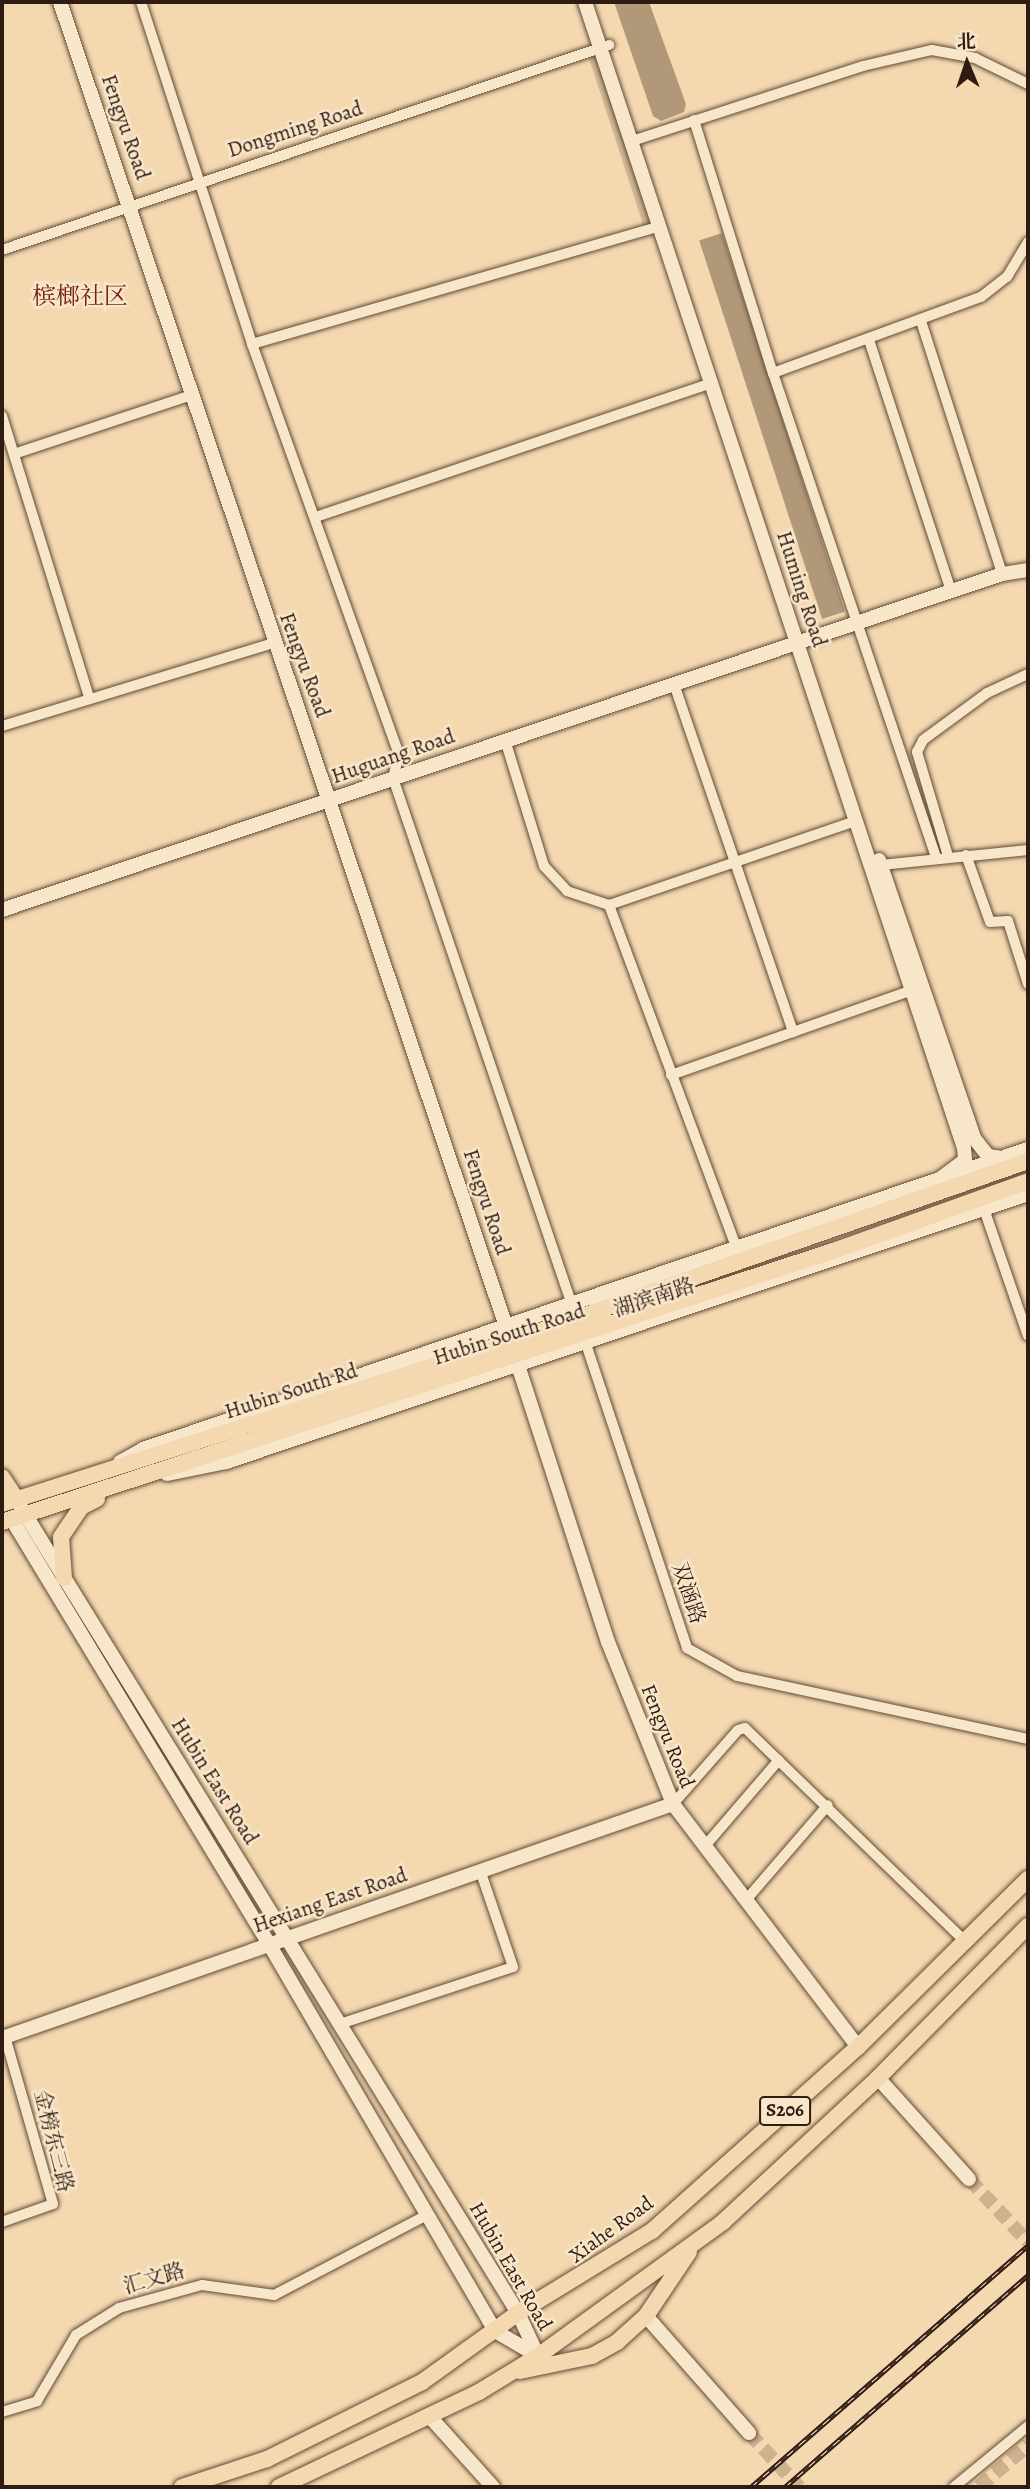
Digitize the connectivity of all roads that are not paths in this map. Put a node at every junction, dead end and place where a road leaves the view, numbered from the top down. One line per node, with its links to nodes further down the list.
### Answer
1 (60, 2): 10 (street, Fengyu Road)
2 (141, 2): 9 (street)
3 (585, 2): 5 (street, Huming Road)
4 (594, 2): 5 (street, Huming Road)
5 (605, 46): 8 (street, Huming Road); 9 (street, Dongming Road)
6 (1028, 84): 7 (street)
7 (694, 120): 8 (street); 17 (street)
8 (637, 139): 11 (street, Huming Road); 27 (street, Huming Road)
9 (199, 182): 10 (street, Dongming Road); 16 (street)
10 (131, 205): 13 (street, Dongming Road); 19 (street, Fengyu Road)
11 (660, 226): 16 (street); 18 (street, Huming Road)
12 (1028, 242): 14 (street)
13 (2, 250)
14 (921, 321): 15 (street); 24 (street)
15 (869, 340): 17 (street); 25 (street)
16 (252, 344): 22 (street)
17 (773, 373): 26 (street)
18 (713, 383): 22 (street); 27 (street, Huming Road)
19 (191, 395): 21 (street); 28 (street, Fengyu Road)
20 (2, 416): 21 (street)
21 (14, 454): 31 (street)
22 (316, 517): 34 (street)
23 (1028, 570): 24 (street, Huguang Road)
24 (1002, 574): 25 (street, Huguang Road)
25 (951, 591): 26 (street, Huguang Road)
26 (858, 622): 27 (street, Huguang Road); 39 (street)
27 (802, 641): 30 (street, Huguang Road); 36 (street, Huming Road); 41 (street, Huming Road)
28 (274, 643): 31 (street); 35 (street, Fengyu Road)
29 (1028, 674): 39 (street)
30 (674, 684): 33 (street, Huguang Road); 40 (street)
31 (89, 697): 32 (street)
32 (2, 726)
33 (505, 740): 34 (street, Huguang Road); 42 (street)
34 (393, 778): 35 (street, Huguang Road); 56 (street)
35 (331, 799): 43 (street, Huguang Road); 59 (street, Fengyu Road)
36 (856, 821): 40 (street); 45 (street, Huming Road)
37 (1028, 850): 38 (street)
38 (966, 855): 39 (street); 44 (street)
39 (942, 857): 41 (street)
40 (735, 862): 42 (street); 46 (street)
41 (881, 865): 49 (street, Huming Road)
42 (609, 905): 47 (street)
43 (2, 910)
44 (1028, 984)
45 (912, 990): 46 (street); 51 (street, Huming Road)
46 (793, 1032): 47 (street)
47 (671, 1075): 55 (street)
48 (1028, 1149): 49 (street)
49 (1002, 1158): 51 (street)
50 (1028, 1161): 56 (main road, Hubin South Road)
51 (940, 1179): 55 (street)
52 (1028, 1181): 58 (main road, Hubin South Road)
53 (1028, 1194): 54 (street, 湖滨南路)
54 (984, 1209): 57 (street); 58 (street, 湖滨南路)
55 (737, 1250): 56 (street)
56 (574, 1311): 59 (main road, Hubin South Rd)
57 (1028, 1336)
58 (583, 1337): 59 (main road, Hubin South Road); 65 (street, 双涵路)
59 (512, 1347): 61 (main road, Hubin South Road); 62 (main road, Hubin South Rd); 67 (street, Fengyu Road)
60 (2, 1477): 62 (main road, Hubin East Road)
61 (131, 1482): 63 (main road, Hubin South Road); 64 (main road)
62 (6, 1503): 63 (main road, Hubin East Road)
63 (13, 1518): 64 (street, Hubin East Road); 76 (street, Hubin East Road)
64 (64, 1578): 74 (street, Hubin East Road)
65 (1028, 1739)
66 (779, 1760): 67 (street); 68 (street); 69 (street)
67 (673, 1804): 69 (street, Fengyu Road); 70 (street, Hexiang East Road)
68 (828, 1805): 72 (street); 75 (street)
69 (705, 1846): 72 (street, Fengyu Road)
70 (480, 1870): 74 (street, Hexiang East Road); 77 (street)
71 (1028, 1878): 75 (main road, Xiahe Road / S206)
72 (746, 1900): 79 (street, Fengyu Road)
73 (1028, 1926): 80 (main road, S206)
74 (287, 1936): 76 (street, Hexiang East Road); 77 (street, Hubin East Road)
75 (967, 1942): 79 (main road, Xiahe Road / S206)
76 (269, 1944): 78 (street, Hexiang East Road); 82 (street, Hubin East Road)
77 (340, 2024): 85 (street, Hubin East Road)
78 (3, 2038): 83 (street, 金榜东三路)
79 (858, 2047): 85 (main road, Xiahe Road / S206)
80 (878, 2077): 81 (street); 84 (main road, S206)
81 (969, 2179)
82 (427, 2215): 87 (street, Hubin East Road); 91 (street, 汇文路)
83 (2, 2222)
84 (697, 2241): 86 (main road); 88 (main road, S206)
85 (518, 2313): 87 (main road, Xiahe Road / S206); 88 (street, Hubin East Road)
86 (646, 2316): 89 (main road); 94 (street)
87 (495, 2332): 88 (street, Hubin East Road); 95 (main road, Xiahe Road / S206)
88 (538, 2356): 89 (main road, S206)
89 (510, 2373): 92 (main road, S206)
90 (2, 2399): 91 (street)
91 (4, 2411)
92 (431, 2418): 96 (main road, S206); 97 (street)
93 (1028, 2426): 98 (street)
94 (749, 2433)
95 (182, 2487)
96 (279, 2487)
97 (493, 2487)
98 (954, 2487)

